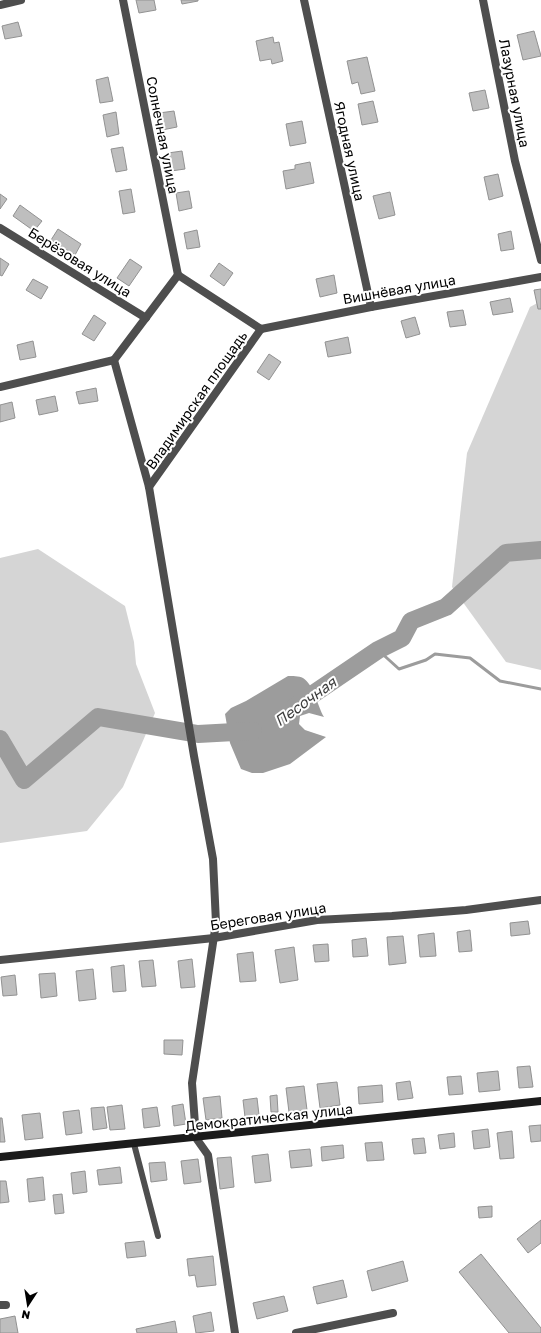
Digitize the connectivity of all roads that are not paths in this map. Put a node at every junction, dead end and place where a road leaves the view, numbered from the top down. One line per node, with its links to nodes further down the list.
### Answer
1 (21, 0): 5 (street)
2 (123, 0): 8 (street, Солнечная улица)
3 (304, 0): 10 (street, Ягодная улица)
4 (483, 0): 7 (street, Лазурная улица)
5 (0, 5)
6 (0, 228): 11 (street, Берёзовая улица)
7 (541, 260)
8 (178, 275): 11 (street); 12 (street, Владимирская площадь)
9 (541, 277): 10 (street, Вишнёвая улица)
10 (371, 307): 12 (street, Вишнёвая улица)
11 (146, 318): 13 (street)
12 (262, 329): 15 (street, Владимирская площадь)
13 (114, 360): 14 (street); 15 (street, Владимирская площадь)
14 (0, 387)
15 (149, 487): 17 (street)
16 (541, 900): 17 (street, Береговая улица)
17 (214, 938): 18 (street, Береговая улица); 20 (street)
18 (0, 960)
19 (541, 1101): 20 (street, Демократическая улица)
20 (196, 1138): 21 (street, Демократическая улица); 25 (street)
21 (134, 1144): 22 (street, Демократическая улица); 23 (lane)
22 (0, 1157)
23 (158, 1236)
24 (393, 1313): 26 (street)
25 (235, 1333)
26 (296, 1333)

